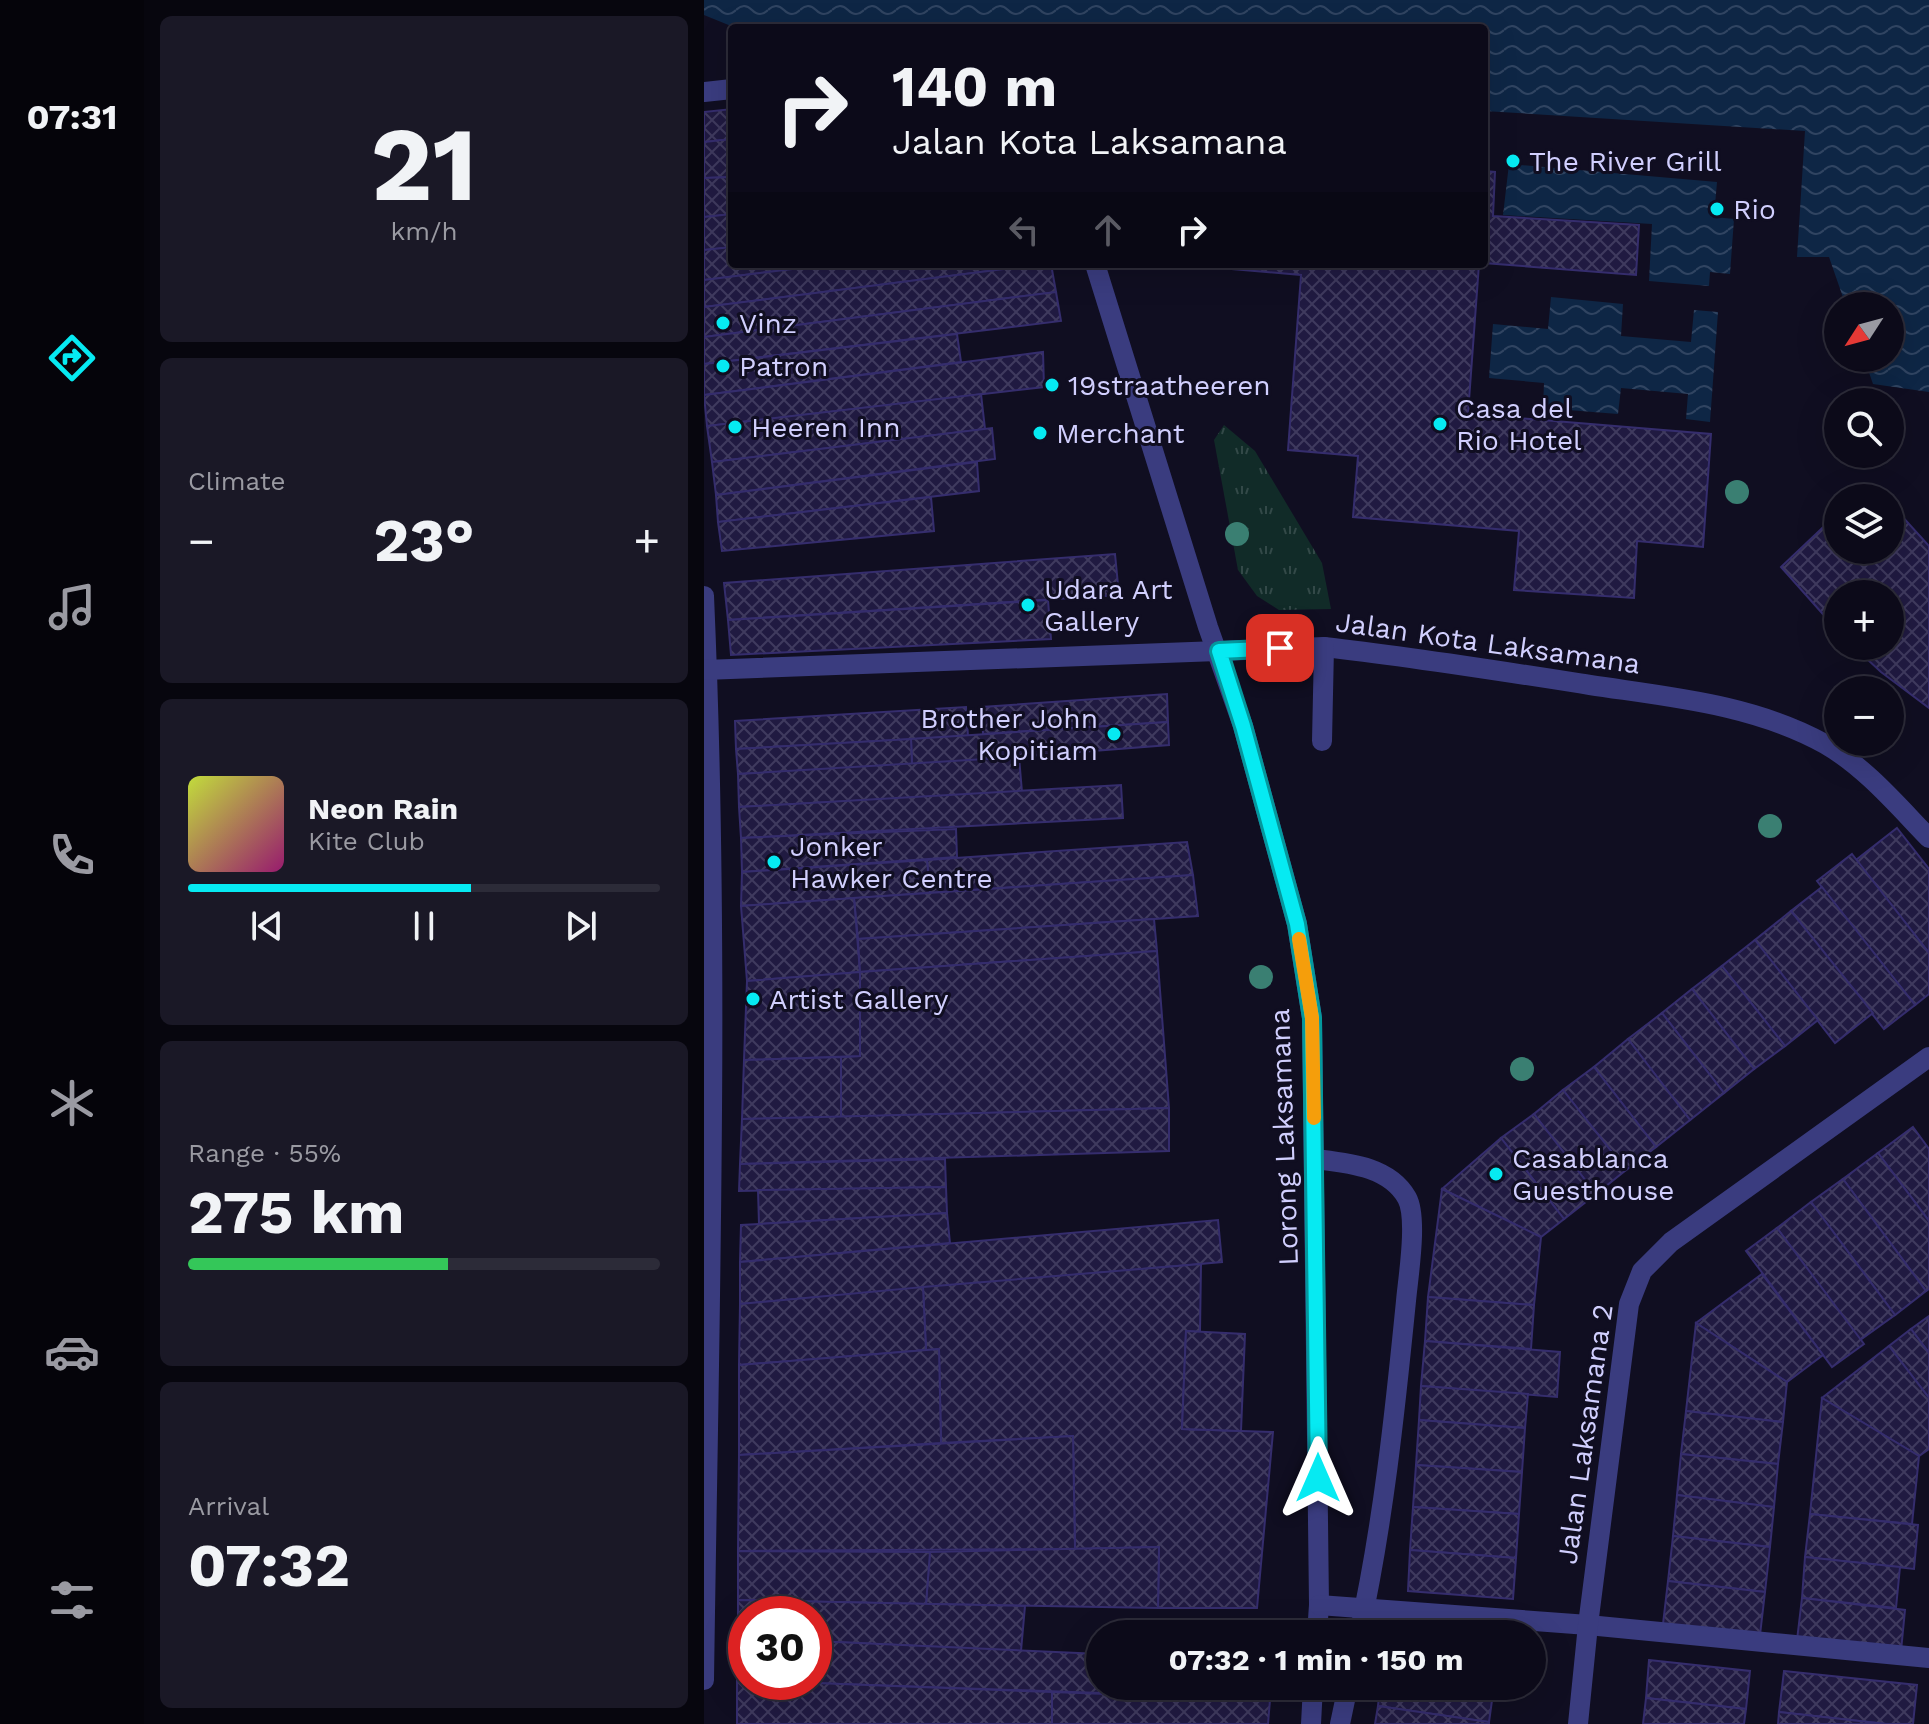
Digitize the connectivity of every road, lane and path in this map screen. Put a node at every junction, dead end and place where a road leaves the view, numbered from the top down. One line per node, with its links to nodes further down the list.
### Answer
1 (728, 89): 2 (street)
2 (704, 92)
3 (1096, 268): 6 (street, Lorong Laksamana)
4 (704, 596): 7 (street)
5 (1324, 647): 6 (street, Jalan Kota Laksamana); 8 (street); 9 (street, Jalan Kota Laksamana)
6 (1219, 651): 7 (street, Jalan Kota Laksamana); 11 (street, Lorong Laksamana)
7 (706, 670): 18 (street)
8 (1322, 741)
9 (1929, 838)
10 (1929, 1057): 16 (street, Jalan Laksamana 2)
11 (1315, 1159): 12 (street, Lorong Laksamana); 13 (street)
12 (1319, 1605): 13 (street); 14 (street, Lorong Laksamana)
13 (1365, 1609): 15 (street); 16 (street)
14 (1318, 1620)
15 (1362, 1620)
16 (1588, 1625): 17 (street); 23 (street, Jalan Laksamana 2)
17 (1929, 1658)
18 (704, 1680)
19 (1312, 1700): 21 (street)
20 (1345, 1700): 22 (street)
21 (1311, 1724)
22 (1340, 1724)
23 (1578, 1724)

